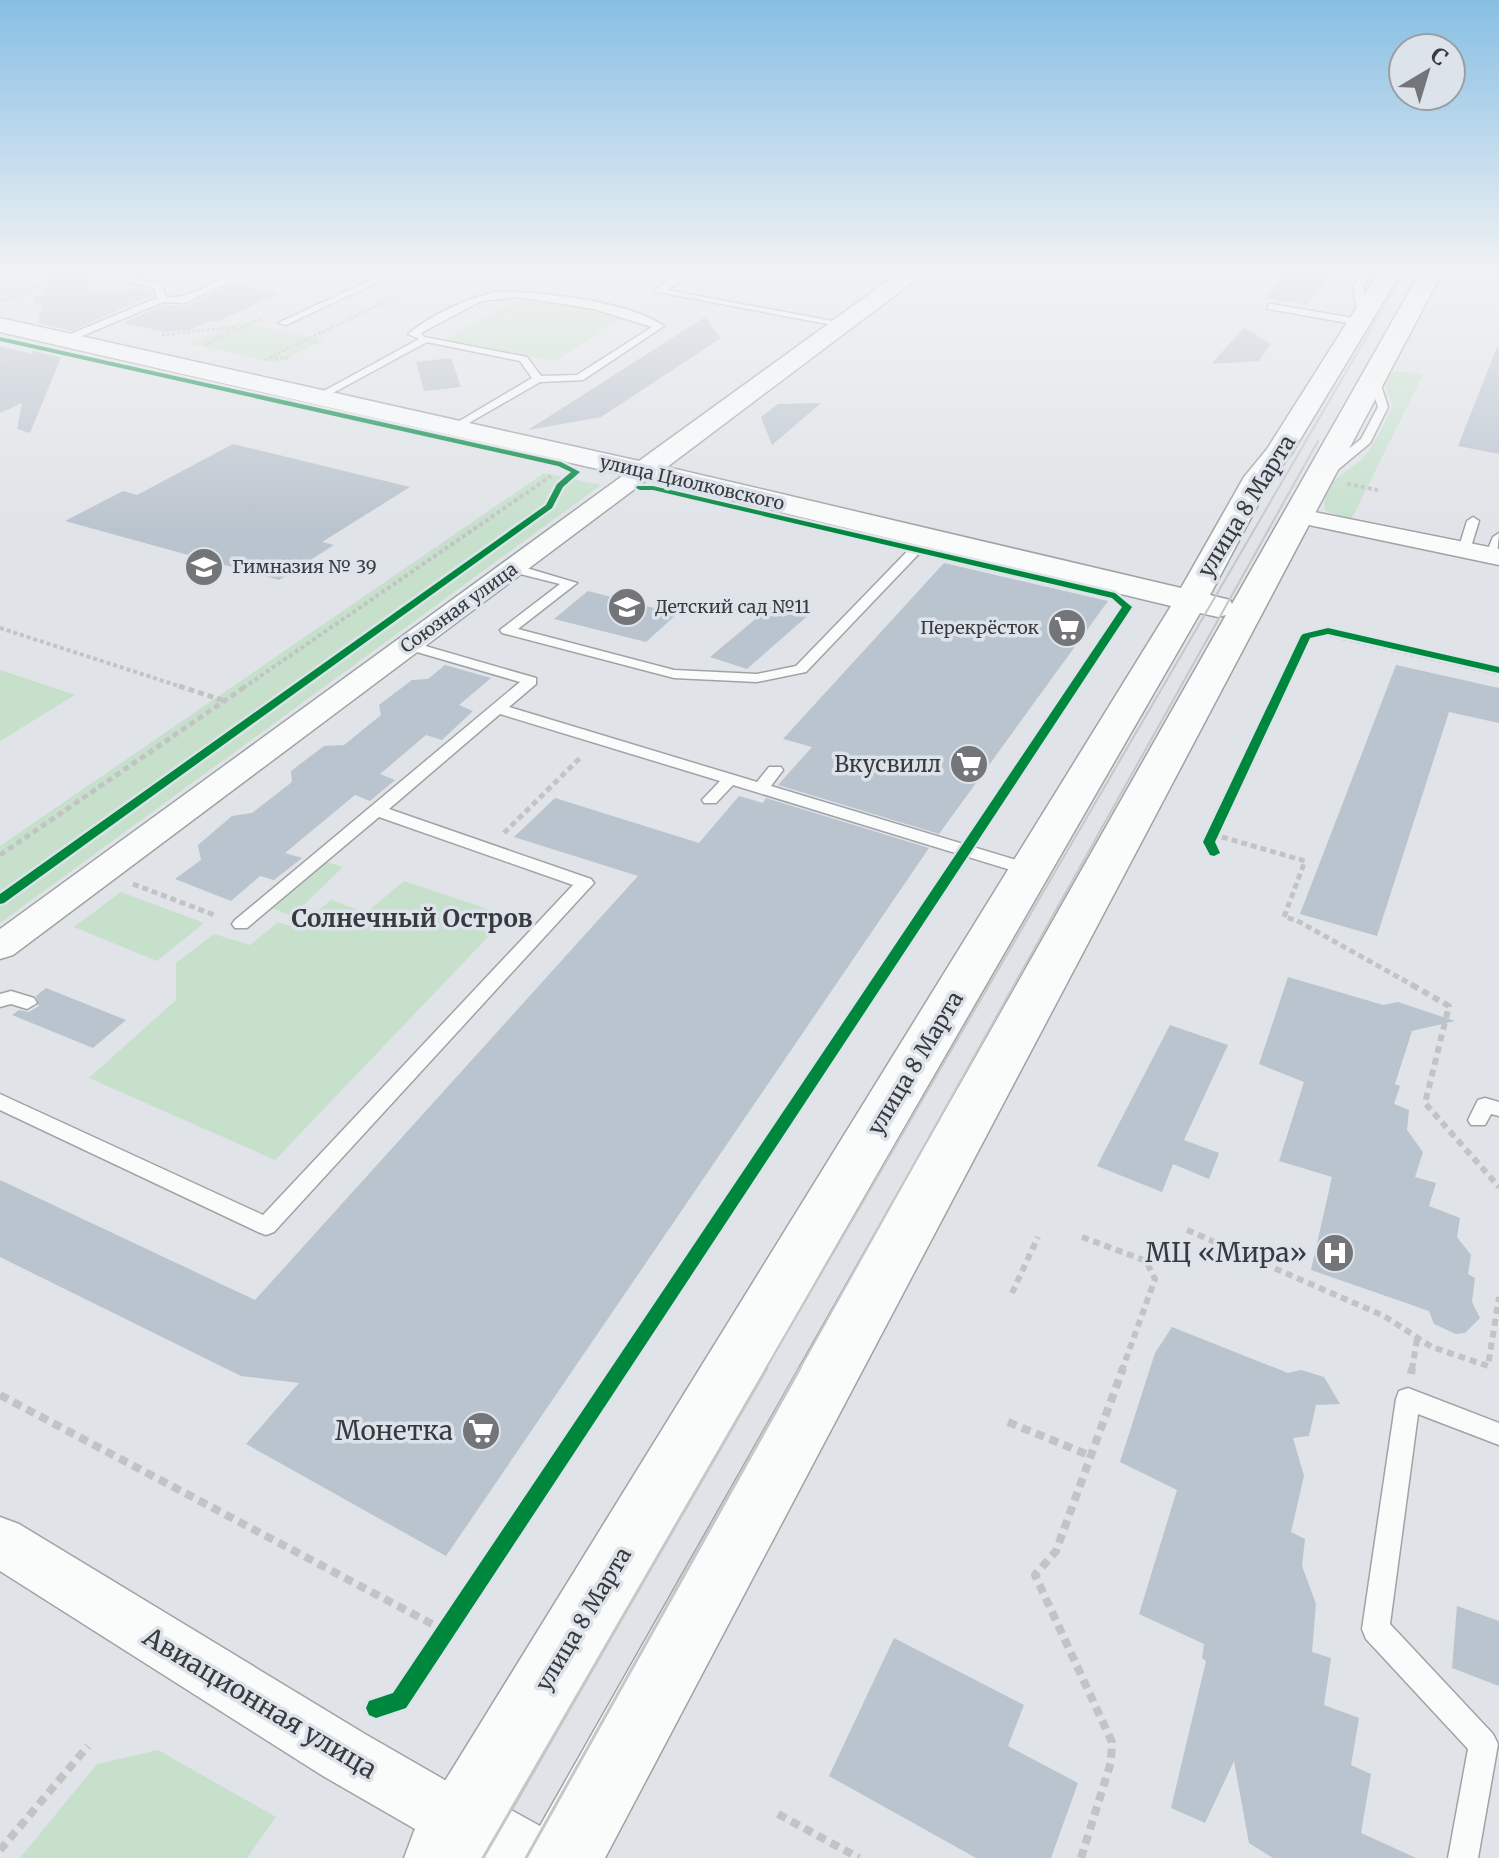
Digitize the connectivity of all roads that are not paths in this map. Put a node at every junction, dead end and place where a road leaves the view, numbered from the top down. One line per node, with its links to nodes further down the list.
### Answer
1 (133, 356): 9 (main road, улица Циолковского)
2 (395, 356): 9 (lane)
3 (507, 356): 8 (lane)
4 (613, 356): 8 (lane)
5 (800, 356): 11 (main road, Союзная улица)
6 (1336, 356): 18 (main road, улица 8 Марта)
7 (1384, 356): 12 (main road, улица 8 Марта)
8 (538, 379): 10 (lane)
9 (316, 398): 10 (main road, улица Циолковского)
10 (455, 428): 11 (main road, улица Циолковского)
11 (644, 471): 14 (main road, улица Циолковского); 17 (street, Союзная улица)
12 (1299, 516): 15 (street); 19 (main road, улица 8 Марта)
13 (1473, 521): 15 (lane)
14 (927, 538): 17 (lane); 18 (main road, улица Циолковского)
15 (1464, 550): 16 (street)
16 (1496, 550)
17 (513, 568): 20 (street, Союзная улица)
18 (1189, 600): 19 (main road, улица Циолковского); 27 (main road, улица 8 Марта)
19 (1243, 613): 39 (main road, улица 8 Марта)
20 (408, 645): 21 (lane); 29 (street, Союзная улица)
21 (498, 709): 23 (lane); 26 (lane)
22 (775, 770): 24 (lane)
23 (730, 779): 24 (lane); 25 (lane)
24 (761, 788): 27 (lane)
25 (710, 800)
26 (379, 811): 28 (lane); 32 (lane)
27 (1030, 870): 37 (main road, улица 8 Марта)
28 (241, 924)
29 (0, 947)
30 (0, 1001): 31 (lane)
31 (27, 1003)
32 (0, 1101)
33 (1499, 1109): 34 (lane)
34 (1478, 1120)
35 (1499, 1434): 40 (lane)
36 (0, 1542): 37 (street, Авиационная улица)
37 (451, 1841): 38 (main road, Авиационная улица)
38 (523, 1858)
39 (564, 1858)
40 (1463, 1858)

